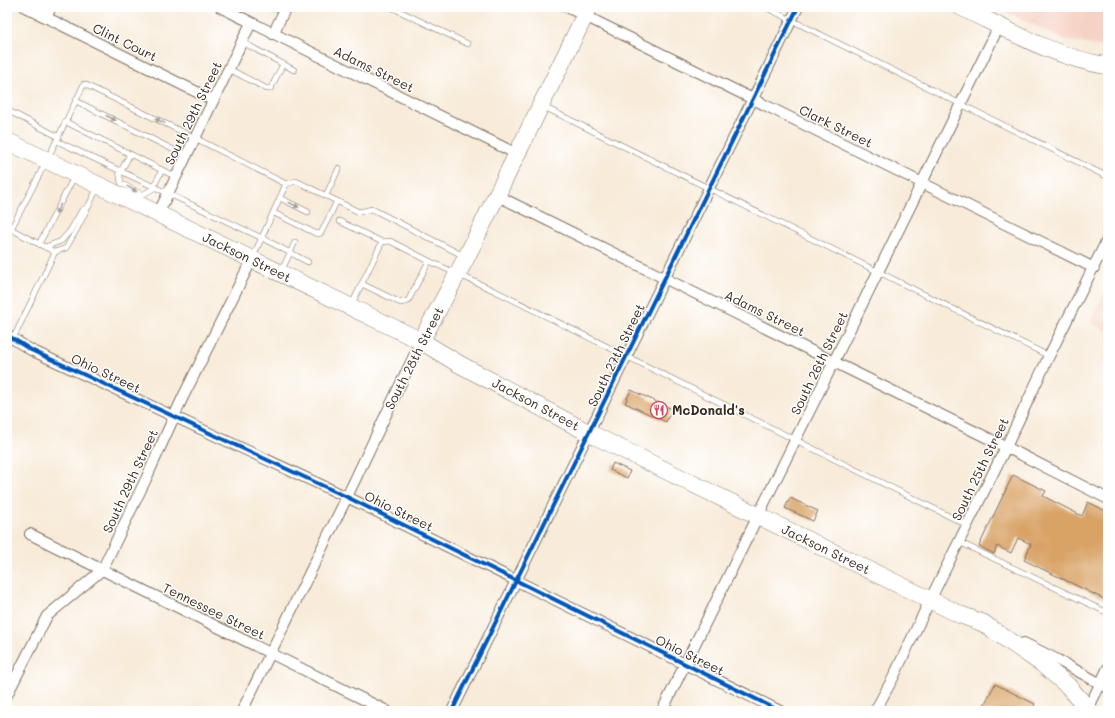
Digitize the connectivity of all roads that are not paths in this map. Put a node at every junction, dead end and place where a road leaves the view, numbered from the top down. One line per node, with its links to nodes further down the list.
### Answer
1 (25, 7): 11 (street, Clint Court)
2 (51, 7): 11 (street)
3 (220, 7): 13 (street, Adams Street)
4 (286, 7): 15 (street)
5 (391, 7): 17 (lane)
6 (567, 7): 10 (street, Clark Street)
7 (765, 7): 12 (lane)
8 (798, 7): 12 (street, South 27th Street)
9 (961, 7): 14 (main road)
10 (587, 12): 22 (street, Clark Street); 26 (main road, South 28th Street)
11 (46, 18): 23 (street, Clint Court)
12 (791, 20): 22 (street, South 27th Street); 25 (lane)
13 (252, 23): 15 (street, Adams Street); 16 (street, South 29th Street)
14 (999, 26): 19 (main road); 25 (street, South 26th Street)
15 (273, 34): 33 (street, Adams Street)
16 (242, 42): 18 (lane); 20 (street, South 29th Street)
17 (468, 44)
18 (283, 64): 20 (lane); 21 (lane)
19 (1108, 66)
20 (229, 69): 23 (street, South 29th Street)
21 (294, 70)
22 (753, 99): 42 (street, Clark Street); 46 (street, South 27th Street)
23 (213, 100): 29 (street, South 29th Street)
24 (76, 101): 28 (lane); 29 (lane, one-way to 24); 34 (lane, one-way to 34)
25 (960, 104): 41 (lane); 42 (street, South 26th Street)
26 (541, 105): 33 (main road, South 28th Street); 46 (lane)
27 (7, 110): 30 (lane)
28 (66, 122): 30 (lane); 32 (lane)
29 (195, 138): 34 (street, South 29th Street); 43 (lane)
30 (58, 139): 35 (lane); 37 (lane)
31 (7, 141): 35 (main road, Jackson Street)
32 (130, 154): 37 (lane); 38 (lane)
33 (517, 154): 49 (main road, South 28th Street)
34 (186, 156): 40 (street, South 29th Street)
35 (47, 160): 39 (main road, Jackson Street); 61 (lane)
36 (339, 168): 48 (lane)
37 (120, 170): 45 (lane); 45 (lane, one-way to 45)
38 (162, 170): 40 (lane); 45 (lane)
39 (75, 174): 44 (main road, Jackson Street); 61 (lane, one-way to 61)
40 (176, 177): 47 (street, South 29th Street)
41 (1108, 177)
42 (922, 183): 69 (street, Clark Street); 70 (street, South 26th Street)
43 (286, 184): 48 (lane); 50 (lane)
44 (99, 185): 52 (lane); 55 (main road, Jackson Street)
45 (155, 187): 47 (lane)
46 (709, 188): 70 (lane); 73 (street, South 27th Street)
47 (168, 193): 55 (street, South 29th Street); 57 (lane)
48 (326, 195): 51 (lane)
49 (496, 195): 65 (main road, South 28th Street); 73 (street, Adams Street)
50 (280, 198): 53 (lane, one-way to 53); 54 (lane)
51 (337, 201): 54 (lane); 65 (lane)
52 (89, 206): 62 (lane); 63 (lane)
53 (308, 212)
54 (274, 213): 57 (lane)
55 (158, 214): 66 (main road, Jackson Street)
56 (339, 221): 60 (lane)
57 (262, 238): 64 (lane); 66 (lane)
58 (1108, 238): 69 (street, South 25th Street)
59 (295, 242): 64 (lane)
60 (382, 242): 67 (lane); 74 (lane)
61 (39, 244): 62 (lane)
62 (45, 247): 63 (lane)
63 (55, 252): 76 (lane)
64 (290, 253): 68 (lane); 71 (lane)
65 (466, 257): 72 (main road, South 28th Street)
66 (252, 259): 71 (main road, Jackson Street); 81 (street, South 29th Street)
67 (429, 261): 72 (lane); 74 (lane)
68 (308, 262)
69 (1094, 268): 79 (street, South 25th Street)
70 (878, 272): 79 (lane); 80 (street, South 26th Street)
71 (281, 273): 75 (main road, Jackson Street)
72 (457, 273): 77 (main road, South 28th Street); 78 (lane)
73 (665, 278): 78 (street, South 27th Street); 80 (street, Adams Street)
74 (362, 284): 75 (lane)
75 (351, 307): 77 (main road, Jackson Street)
76 (10, 337): 81 (street, Ohio Street)
77 (421, 341): 82 (main road, Jackson Street); 85 (street, South 28th Street)
78 (626, 356): 82 (street, South 27th Street); 83 (lane)
79 (1049, 356): 84 (street, South 25th Street)
80 (834, 362): 83 (street, South 26th Street); 84 (street, Adams Street)
81 (174, 416): 85 (street, Ohio Street); 91 (street, South 29th Street)
82 (589, 432): 87 (main road, Jackson Street); 92 (street, South 27th Street)
83 (796, 440): 87 (street, South 26th Street); 88 (lane)
84 (1006, 447): 86 (street, Adams Street); 88 (street, South 25th Street)
85 (347, 496): 92 (street, Ohio Street); 96 (street, South 28th Street)
86 (1108, 499)
87 (758, 516): 93 (main road, Jackson Street); 97 (street, South 26th Street)
88 (967, 524): 90 (street, South 25th Street)
89 (30, 534): 91 (street, Tennessee Street)
90 (959, 542): 93 (street, South 25th Street); 94 (lane)
91 (102, 570): 96 (street, Tennessee Street); 100 (street, South 29th Street)
92 (516, 580): 97 (street, Ohio Street); 104 (street, South 27th Street)
93 (930, 600): 95 (main road, Jackson Street); 107 (street, South 25th Street)
94 (1108, 613)
95 (983, 623): 99 (street, Jackson Street); 101 (main road)
96 (270, 653): 102 (street, South 28th Street); 103 (street, Tennessee Street)
97 (685, 664): 105 (street, South 26th Street); 106 (street, Ohio Street)
98 (1108, 668): 99 (street)
99 (1104, 686): 101 (street)
100 (7, 695)
101 (1088, 710)
102 (242, 711)
103 (387, 711)
104 (452, 711)
105 (662, 711)
106 (780, 711)
107 (875, 711)

